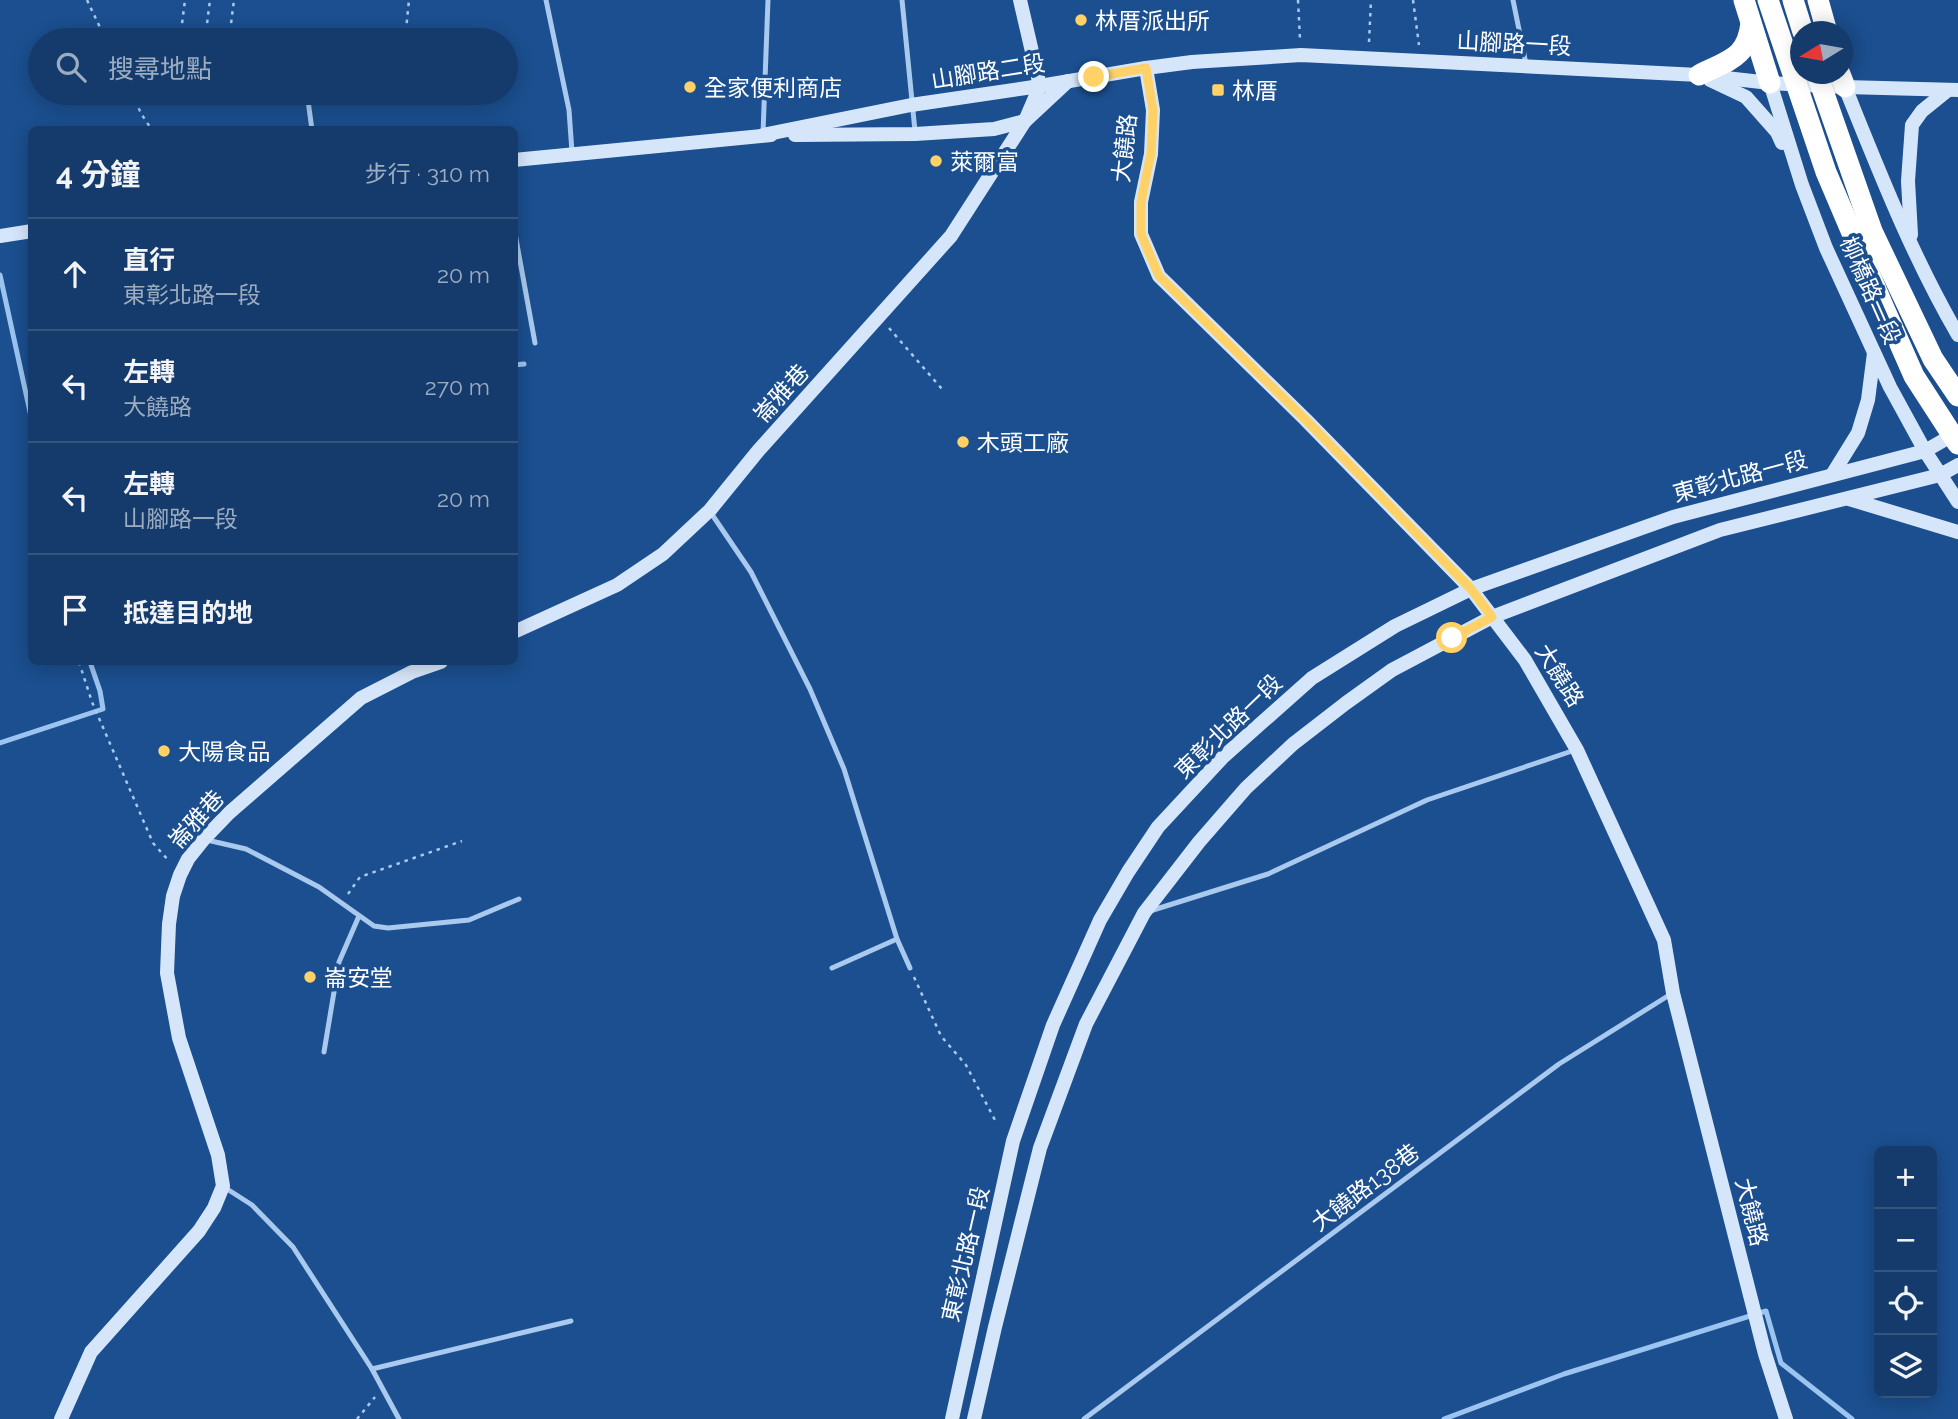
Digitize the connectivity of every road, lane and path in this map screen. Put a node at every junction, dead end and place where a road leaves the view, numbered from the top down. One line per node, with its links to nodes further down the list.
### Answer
1 (87, 0): 21 (path)
2 (184, 0): 22 (path)
3 (210, 0): 23 (path)
4 (234, 0): 24 (path)
5 (409, 0): 25 (path)
6 (546, 0): 48 (lane)
7 (768, 0): 47 (lane)
8 (902, 0): 42 (lane)
9 (1020, 0): 38 (street)
10 (1298, 0): 26 (path)
11 (1371, 0): 27 (path)
12 (1413, 0): 28 (path)
13 (1513, 0): 29 (lane)
14 (1744, 0): 20 (highway)
15 (1768, 0): 62 (highway, bridge)
16 (1793, 0): 18 (highway)
17 (1818, 0): 19 (highway)
18 (1800, 21)
19 (1824, 21)
20 (1751, 23): 31 (highway); 35 (highway)
21 (100, 28)
22 (181, 28)
23 (206, 28)
24 (230, 28)
25 (406, 28)
26 (1301, 55): 27 (street, 山腳路一段); 30 (street, 山腳路一段)
27 (1369, 58): 28 (street, 山腳路一段)
28 (1422, 61): 29 (street, 山腳路一段)
29 (1527, 67): 31 (street, 山腳路一段)
30 (1146, 68): 32 (street, 山腳路一段); 71 (street, 大饒路)
31 (1699, 75): 35 (street, 山腳路一段); 50 (street)
32 (1068, 81): 38 (street, 山腳路二段); 43 (street, 山腳路二段)
33 (1853, 81): 39 (street, 山腳路一段)
34 (1790, 82): 35 (street, 山腳路一段)
35 (1770, 83): 50 (street, 柳橋路一段)
36 (1821, 84): 60 (highway, bridge)
37 (1844, 84): 53 (street)
38 (1040, 86): 42 (street, 山腳路二段); 43 (street)
39 (1953, 90): 53 (street)
40 (137, 105): 44 (path)
41 (309, 105): 45 (lane)
42 (911, 105): 46 (lane); 47 (street, 山腳路二段)
43 (1026, 121): 46 (street, 山腳路二段); 55 (street, 崙雅巷)
44 (149, 126)
45 (311, 126)
46 (915, 134): 47 (street, 山腳路二段)
47 (763, 135): 48 (street, 山腳路二段)
48 (573, 154): 49 (street, 山腳路二段)
49 (518, 160)
50 (1802, 186): 58 (street, 柳橋路一段)
51 (28, 231): 52 (street)
52 (0, 236)
53 (1911, 243): 56 (street)
54 (518, 250): 57 (lane)
55 (879, 317): 59 (path); 69 (street, 崙雅巷)
56 (1956, 329)
57 (535, 343)
58 (1874, 351): 63 (street, 柳橋路一段); 65 (street)
59 (942, 389)
60 (1958, 396)
61 (1958, 432): 63 (street, 東彰北路一段)
62 (1958, 444)
63 (1925, 451): 65 (street, 東彰北路一段); 66 (street, 柳橋路一段)
64 (1958, 465): 66 (street, 東彰北路一段)
65 (1832, 475): 71 (street, 東彰北路一段)
66 (1940, 475): 67 (street, 東彰北路一段); 68 (street, 柳橋路一段)
67 (1848, 498): 70 (street); 72 (street, 東彰北路一段)
68 (1958, 502)
69 (709, 510): 73 (street, 崙雅巷); 84 (lane)
70 (1958, 532)
71 (1471, 589): 72 (street, 大饒路); 97 (street, 東彰北路一段)
72 (1492, 617): 76 (street, 大饒路); 82 (street, 東彰北路一段)
73 (518, 630)
74 (80, 665): 79 (path)
75 (410, 667): 77 (street, 崙雅巷)
76 (1577, 750): 82 (lane); 87 (street, 大饒路)
77 (204, 839): 79 (street, 崙雅巷); 81 (lane)
78 (462, 841): 81 (path)
79 (181, 873): 90 (street, 崙雅巷)
80 (519, 899): 83 (lane)
81 (341, 903): 83 (lane)
82 (1144, 913): 98 (street, 東彰北路一段)
83 (359, 916): 88 (lane)
84 (897, 939): 85 (lane); 86 (lane)
85 (832, 968)
86 (909, 968): 89 (path)
87 (1673, 993): 99 (lane, 大饒路138巷); 100 (street, 大饒路)
88 (324, 1052)
89 (996, 1122)
90 (223, 1186): 92 (lane); 94 (street)
91 (571, 1321): 92 (lane)
92 (372, 1369): 93 (lane)
93 (382, 1389): 95 (path); 96 (lane)
94 (61, 1419)
95 (357, 1419)
96 (399, 1419)
97 (951, 1419)
98 (974, 1419)
99 (1084, 1419)
100 (1786, 1419)

